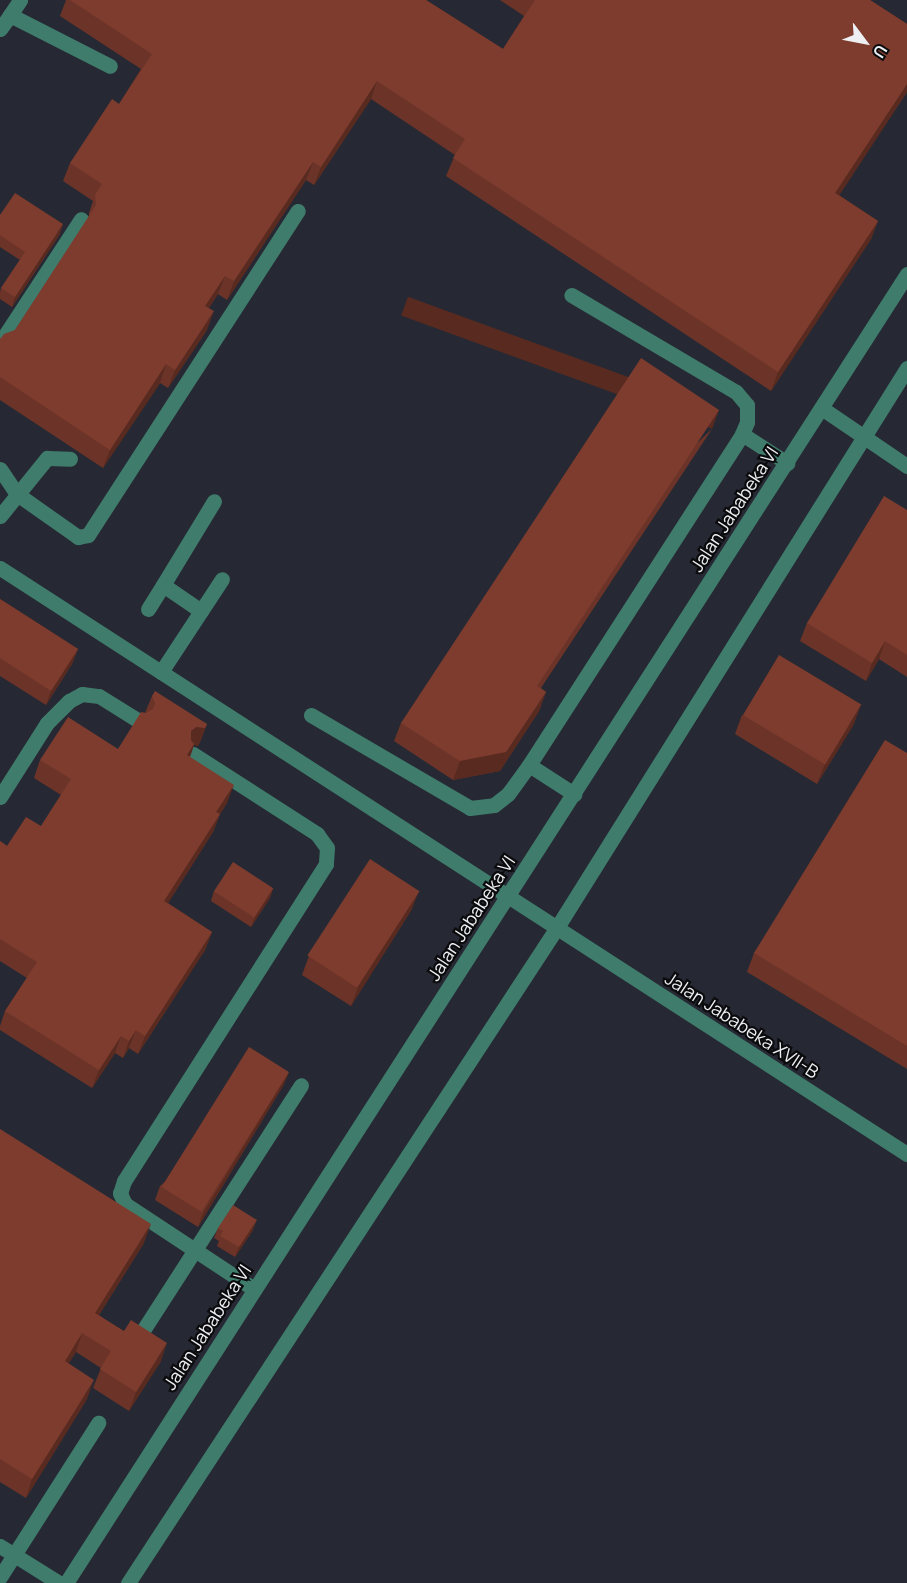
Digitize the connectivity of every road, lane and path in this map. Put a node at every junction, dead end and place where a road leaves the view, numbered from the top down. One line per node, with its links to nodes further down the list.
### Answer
1 (20, 0): 2 (street)
2 (10, 15): 3 (street); 4 (street)
3 (0, 29)
4 (110, 66)
5 (298, 211): 18 (street)
6 (81, 219): 9 (street)
7 (907, 274): 11 (street, Jalan Jababeka VI)
8 (571, 295): 12 (street)
9 (0, 343)
10 (907, 368): 13 (street)
11 (823, 409): 13 (street); 15 (street, Jalan Jababeka VI)
12 (741, 434): 15 (street); 30 (street)
13 (864, 436): 16 (street); 34 (street)
14 (70, 459): 18 (street)
15 (787, 463): 31 (street, Jalan Jababeka VI)
16 (907, 466)
17 (0, 469): 18 (street)
18 (17, 494): 20 (street)
19 (214, 501): 23 (street)
20 (0, 516)
21 (0, 568): 26 (street, Jalan Jababeka XVII-B)
22 (222, 579): 25 (street)
23 (163, 585): 24 (street); 25 (street)
24 (148, 609)
25 (201, 611): 26 (street)
26 (161, 672): 33 (street, Jalan Jababeka XVII-B)
27 (311, 715): 30 (street)
28 (139, 722): 32 (street)
29 (193, 754): 37 (street)
30 (529, 765): 31 (street)
31 (574, 794): 33 (street, Jalan Jababeka VI)
32 (0, 797)
33 (507, 897): 34 (street, Jalan Jababeka XVII-B); 38 (street, Jalan Jababeka VI)
34 (556, 929): 36 (street, Jalan Jababeka XVII-B); 46 (street)
35 (301, 1085): 37 (street)
36 (907, 1154)
37 (195, 1251): 38 (street); 39 (street)
38 (254, 1289): 45 (street, Jalan Jababeka VI)
39 (140, 1335)
40 (98, 1423): 42 (street)
41 (0, 1546): 42 (street)
42 (14, 1554): 43 (street); 44 (street)
43 (0, 1577)
44 (59, 1583)
45 (66, 1583)
46 (128, 1583)

